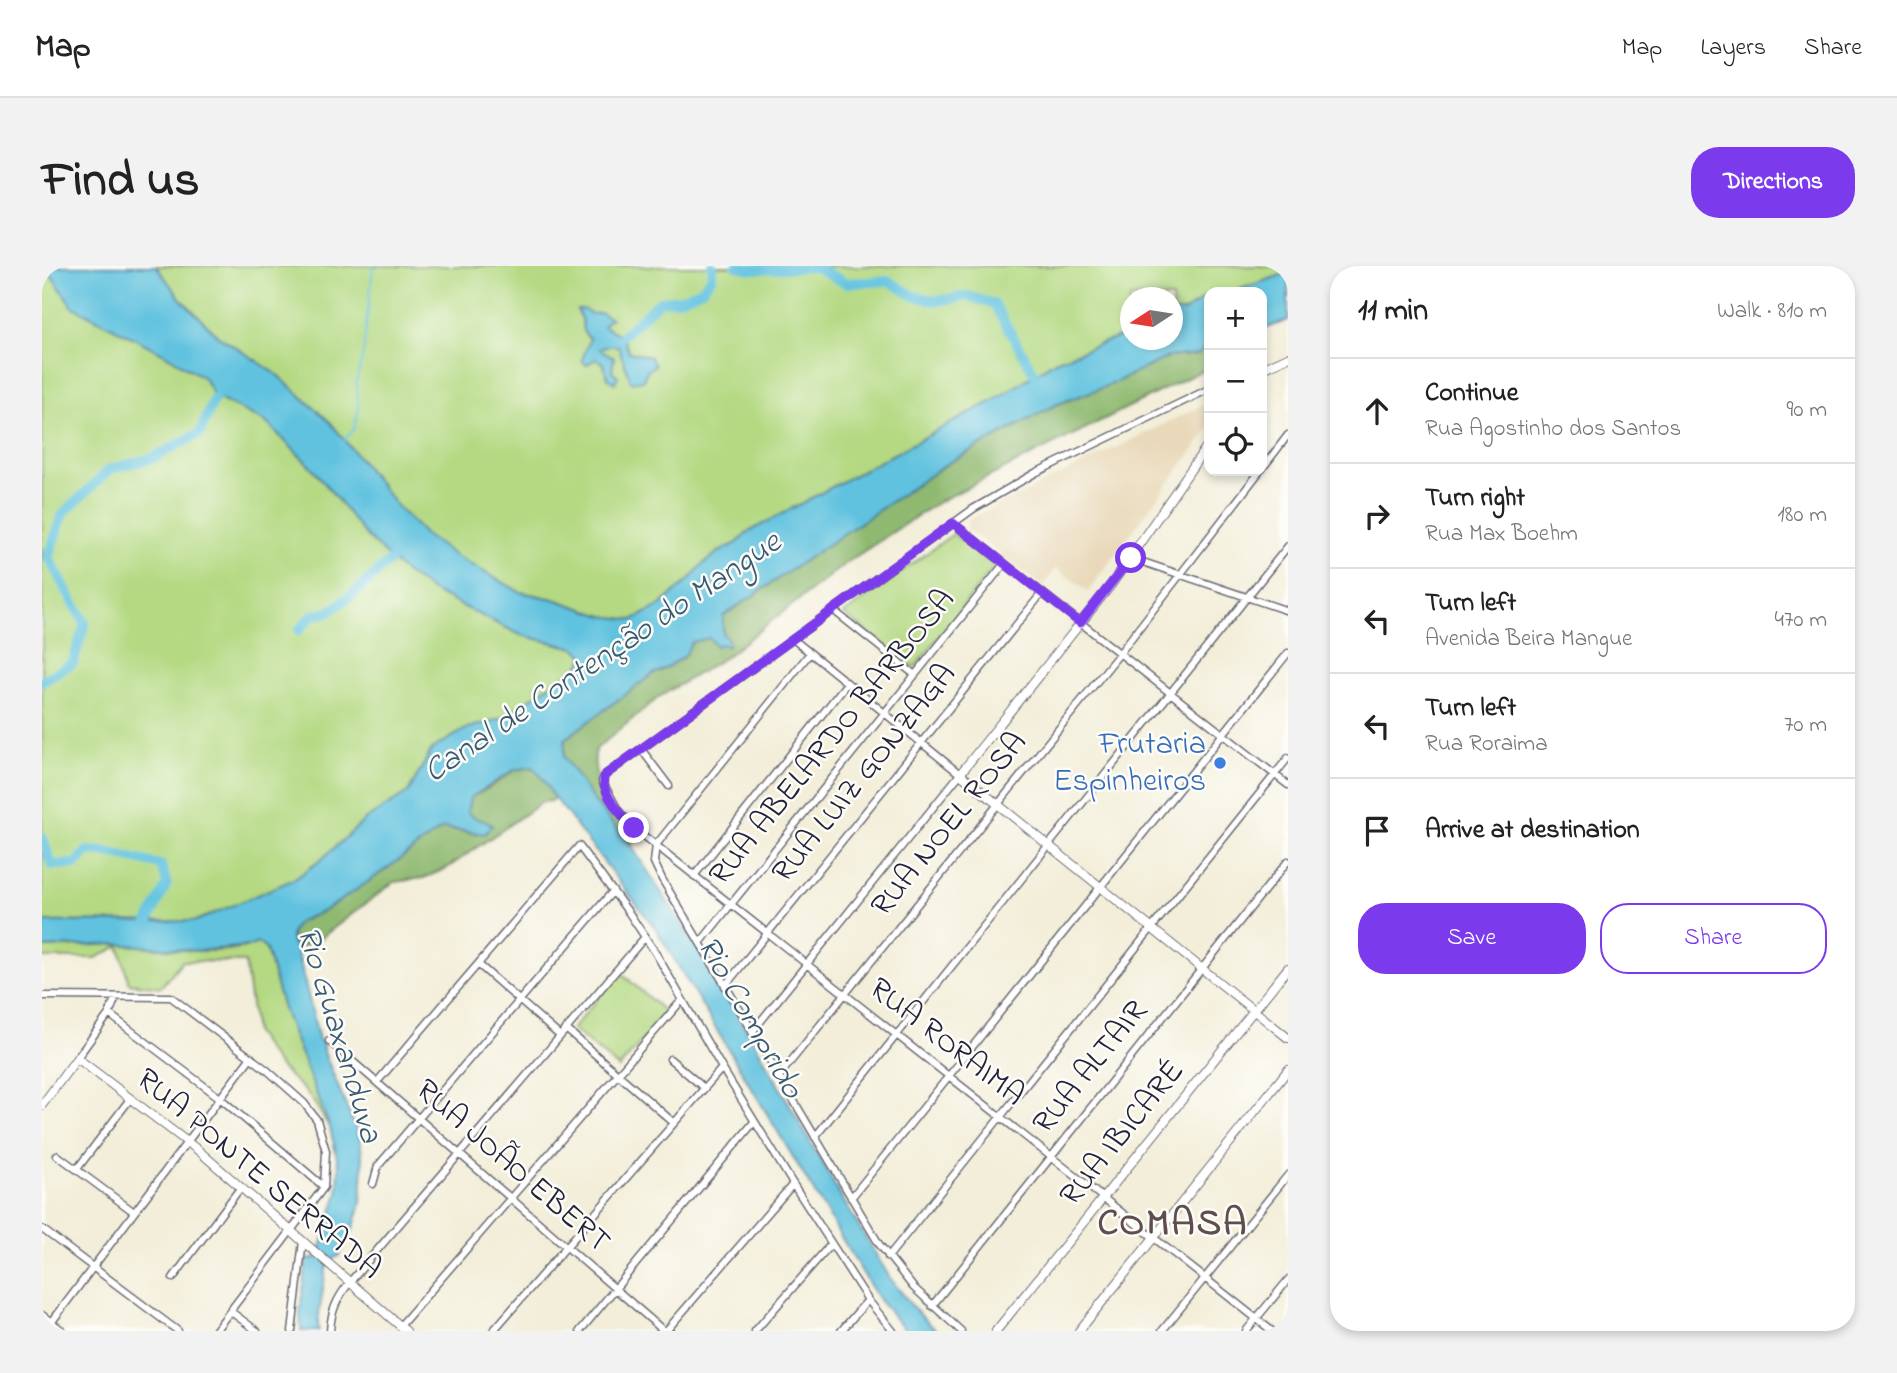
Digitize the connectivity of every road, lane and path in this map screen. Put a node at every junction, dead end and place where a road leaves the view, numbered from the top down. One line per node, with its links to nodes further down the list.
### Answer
1 (1288, 357): 2 (street)
2 (1267, 366)
3 (1204, 391): 8 (street)
4 (1288, 435): 6 (street, RUA NOEL ROSA)
5 (1204, 450): 10 (street)
6 (1267, 462)
7 (1256, 476): 12 (street, RUA NOEL ROSA)
8 (953, 523): 11 (street); 15 (street)
9 (1288, 545): 14 (street)
10 (1131, 558): 12 (street); 17 (street)
11 (1004, 564): 13 (street); 22 (street, RUA ABELARDO BARBOSA)
12 (1180, 575): 14 (street); 21 (street, RUA NOEL ROSA)
13 (1042, 593): 17 (street); 27 (street, RUA LUIZ GONZAGA)
14 (1247, 597): 16 (street); 24 (street)
15 (833, 610): 18 (street); 22 (street)
16 (1288, 611)
17 (1080, 623): 21 (street); 30 (street)
18 (793, 639): 19 (street); 28 (street)
19 (810, 653): 23 (street); 35 (street)
20 (1288, 653): 26 (street)
21 (1119, 654): 24 (street); 34 (street, RUA NOEL ROSA)
22 (915, 675): 25 (street, RUA ABELARDO BARBOSA)
23 (847, 683): 25 (street); 38 (street)
24 (1170, 693): 26 (street); 36 (street)
25 (885, 713): 27 (street); 41 (street, RUA ABELARDO BARBOSA)
26 (1223, 734): 31 (street); 39 (street)
27 (922, 743): 30 (street); 43 (street, RUA LUIZ GONZAGA)
28 (641, 749): 33 (street); 35 (street, RUA RORAIMA)
29 (1288, 758): 31 (street)
30 (960, 774): 34 (street); 47 (street)
31 (1275, 775): 32 (street); 42 (street)
32 (1288, 785)
33 (669, 786)
34 (998, 804): 36 (street); 51 (street, RUA NOEL ROSA)
35 (656, 845): 38 (street, RUA RORAIMA); 45 (street)
36 (1048, 845): 39 (street); 60 (street)
37 (1288, 861): 49 (street, RUA ALTAIR)
38 (695, 876): 41 (street, RUA RORAIMA)
39 (1100, 887): 42 (street); 71 (street)
40 (613, 891): 44 (street); 46 (street); 54 (street)
41 (731, 905): 43 (street, RUA RORAIMA); 45 (street, RUA ABELARDO BARBOSA)
42 (1150, 927): 49 (street); 77 (street)
43 (768, 934): 47 (street, RUA RORAIMA); 50 (street, RUA LUIZ GONZAGA)
44 (645, 937): 55 (street); 58 (street)
45 (700, 943): 50 (street)
46 (478, 964): 54 (street); 72 (street)
47 (807, 964): 51 (street, RUA RORAIMA); 59 (street)
48 (1288, 968): 56 (street, RUA IBICARÉ)
49 (1202, 969): 56 (street); 85 (street, RUA ALTAIR)
50 (725, 986): 59 (street)
51 (845, 994): 60 (street, RUA RORAIMA); 70 (street, RUA NOEL ROSA)
52 (42, 996): 53 (street)
53 (116, 997): 57 (street); 64 (street)
54 (519, 1000): 61 (street); 78 (street)
55 (682, 1000): 67 (street); 69 (street)
56 (1254, 1011): 62 (street); 94 (street, RUA IBICARÉ)
57 (109, 1014): 65 (street); 75 (street)
58 (566, 1030): 61 (street); 69 (street)
59 (752, 1031): 70 (street)
60 (896, 1035): 71 (street, RUA RORAIMA); 81 (street)
61 (560, 1036): 83 (street)
62 (1288, 1038)
63 (329, 1041): 72 (street, RUA JOÃO EBERT)
64 (251, 1057): 75 (street); 91 (street)
65 (77, 1058): 74 (street, RUA PONTE SERRADA); 76 (street)
66 (670, 1059): 73 (street)
67 (722, 1069): 73 (street); 79 (street)
68 (1288, 1070): 98 (street)
69 (618, 1074): 80 (street); 92 (street)
70 (779, 1076): 81 (street)
71 (948, 1076): 77 (street, RUA RORAIMA); 93 (street)
72 (377, 1082): 78 (street, RUA JOÃO EBERT)
73 (704, 1088): 80 (street)
74 (130, 1098): 82 (street, RUA PONTE SERRADA); 86 (street)
75 (220, 1098): 82 (street); 91 (street)
76 (42, 1105)
77 (1000, 1117): 85 (street, RUA RORAIMA); 102 (street)
78 (419, 1119): 83 (street, RUA JOÃO EBERT); 88 (street)
79 (754, 1122): 89 (street); 108 (street)
80 (674, 1123): 101 (street)
81 (815, 1137): 93 (street)
82 (187, 1142): 90 (street, RUA PONTE SERRADA); 95 (street)
83 (459, 1154): 92 (street, RUA JOÃO EBERT); 107 (street)
84 (57, 1155): 86 (street)
85 (1051, 1157): 94 (street, RUA RORAIMA); 110 (street, RUA ALTAIR)
86 (77, 1170): 95 (street)
87 (1288, 1175): 105 (street)
88 (373, 1184)
89 (793, 1184): 100 (street); 125 (street)
90 (241, 1187): 97 (street, RUA PONTE SERRADA); 104 (street)
91 (324, 1187): 97 (street)
92 (511, 1198): 101 (street, RUA JOÃO EBERT); 115 (street)
93 (851, 1198): 102 (street)
94 (1103, 1198): 98 (street, RUA RORAIMA); 130 (street, RUA IBICARÉ)
95 (134, 1212): 103 (street)
96 (42, 1229): 103 (street)
97 (290, 1230): 99 (street, RUA PONTE SERRADA); 111 (street)
98 (1154, 1238): 105 (street, RUA RORAIMA); 131 (street)
99 (303, 1241): 107 (street, RUA PONTE SERRADA); 121 (street)
100 (831, 1244): 109 (street); 126 (street)
101 (566, 1247): 108 (street, RUA JOÃO EBERT); 123 (street)
102 (888, 1257): 110 (street)
103 (93, 1267): 114 (street); 118 (street)
104 (173, 1278)
105 (1205, 1278): 113 (street, RUA RORAIMA); 132 (street)
106 (1288, 1280): 113 (street)
107 (350, 1282): 115 (street, RUA PONTE SERRADA); 122 (street)
108 (616, 1289): 124 (street); 125 (street, RUA JOÃO EBERT)
109 (868, 1300): 127 (street); 128 (street)
110 (932, 1306): 129 (street)
111 (230, 1311): 119 (street); 120 (street)
112 (42, 1315): 114 (street)
113 (1256, 1319): 133 (street); 134 (street, RUA RORAIMA)
114 (52, 1323): 116 (street); 117 (street)
115 (403, 1328)
116 (46, 1331)
117 (63, 1331)
118 (178, 1331)
119 (215, 1331)
120 (257, 1331)
121 (292, 1331)
122 (330, 1331)
123 (493, 1331)
124 (580, 1331)
125 (665, 1331)
126 (755, 1331)
127 (841, 1331)
128 (892, 1331)
129 (961, 1331)
130 (996, 1331)
131 (1079, 1331)
132 (1162, 1331)
133 (1246, 1331)
134 (1272, 1331)

